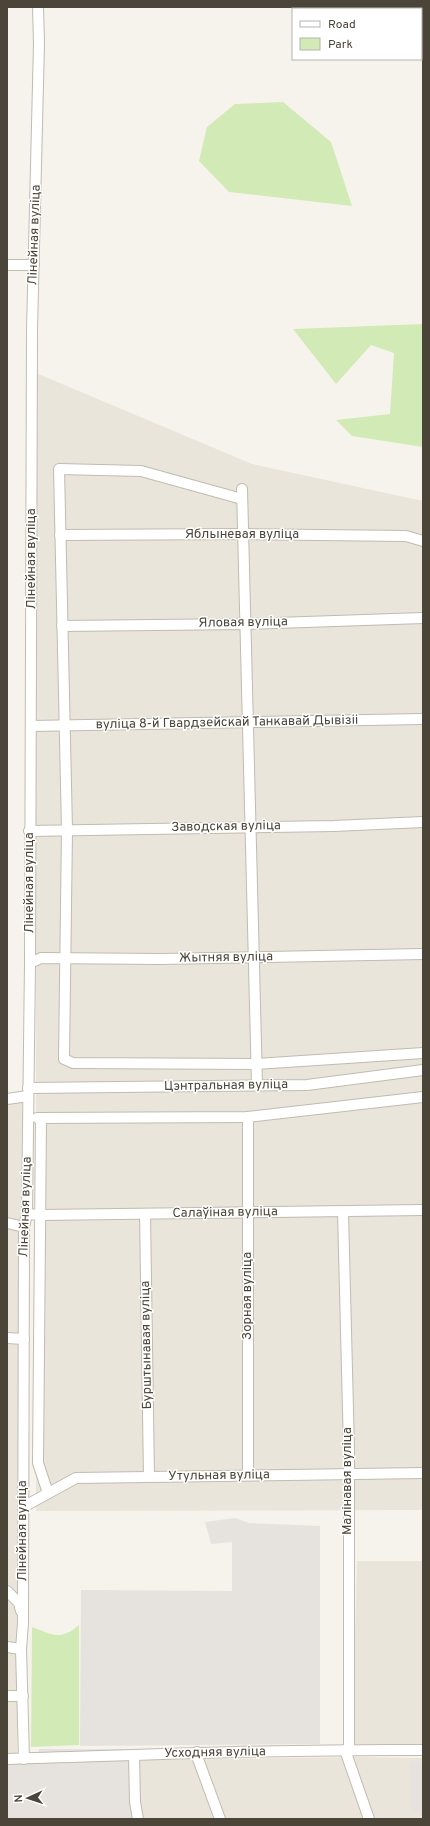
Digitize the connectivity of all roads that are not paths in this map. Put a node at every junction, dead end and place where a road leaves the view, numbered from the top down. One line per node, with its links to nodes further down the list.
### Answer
1 (38, 7): 3 (street, Лінейная вуліца)
2 (7, 265): 3 (street)
3 (34, 265): 12 (street, Лінейная вуліца)
4 (243, 534): 5 (street, Яблыневая вуліца); 5 (street); 6 (street, Яблыневая вуліца); 8 (street)
5 (60, 535): 9 (street)
6 (423, 541)
7 (423, 618): 8 (street, Яловая вуліца)
8 (246, 624): 9 (street, Яловая вуліца); 11 (street)
9 (62, 626): 13 (street)
10 (423, 719): 11 (street, вуліца 8-й Гвардзейскай Танкавай Дывізіі)
11 (248, 722): 13 (street, вуліца 8-й Гвардзейскай Танкавай Дывізіі); 15 (street)
12 (31, 726): 13 (street, вуліца 8-й Гвардзейскай Танкавай Дывізіі); 17 (street, Лінейная вуліца)
13 (64, 726): 16 (street)
14 (423, 822): 15 (street, Заводская вуліца)
15 (250, 827): 16 (street, Заводская вуліца); 19 (street)
16 (67, 830): 17 (street, Заводская вуліца); 20 (street)
17 (29, 831): 21 (street, Лінейная вуліца)
18 (423, 954): 19 (street, Жытняя вуліца)
19 (254, 957): 20 (street, Жытняя вуліца); 23 (street)
20 (65, 958): 21 (street, Жытняя вуліца); 23 (street)
21 (30, 963): 26 (street, Лінейная вуліца)
22 (423, 1053): 23 (street)
23 (256, 1064): 25 (street)
24 (423, 1070): 25 (street, Цэнтральная вуліца)
25 (257, 1085): 26 (street, Цэнтральная вуліца)
26 (28, 1092): 28 (street, Цэнтральная вуліца); 33 (street, Лінейная вуліца)
27 (423, 1097): 29 (street)
28 (7, 1099)
29 (248, 1117): 31 (street, Зорная вуліца); 35 (street, Лінейная вуліца)
30 (423, 1210): 32 (street, Салаўіная вуліца)
31 (248, 1212): 32 (street, Салаўіная вуліца); 34 (street, Салаўіная вуліца); 42 (street, Зорная вуліца)
32 (343, 1212): 41 (street, Малінавая вуліца)
33 (27, 1214): 35 (street, Салаўіная вуліца); 37 (street, Лінейная вуліца)
34 (145, 1214): 35 (street, Салаўіная вуліца); 43 (street, Бурштынавая вуліца)
35 (41, 1215): 44 (street, Лінейная вуліца)
36 (7, 1223): 37 (street)
37 (24, 1226): 39 (street, Лінейная вуліца)
38 (7, 1338): 39 (street)
39 (24, 1339): 45 (street, Лінейная вуліца)
40 (423, 1473): 41 (street, Утульная вуліца)
41 (349, 1474): 42 (street, Утульная вуліца); 52 (street, Малінавая вуліца)
42 (248, 1475): 43 (street, Утульная вуліца)
43 (149, 1477): 44 (street, Утульная вуліца)
44 (48, 1493): 45 (street, Утульная вуліца)
45 (23, 1507): 47 (street, Лінейная вуліца)
46 (7, 1591): 47 (street)
47 (23, 1623): 49 (street, Лінейная вуліца)
48 (7, 1647): 49 (street)
49 (21, 1649): 51 (street, Лінейная вуліца)
50 (7, 1696): 51 (street)
51 (24, 1696): 57 (street, Лінейная вуліца)
52 (347, 1750): 53 (street, Усходняя вуліца); 54 (street, Усходняя вуліца); 60 (street, Малінавая вуліца)
53 (423, 1750)
54 (197, 1752): 55 (street, Усходняя вуліца); 59 (street)
55 (134, 1756): 57 (street, Усходняя вуліца); 58 (street)
56 (7, 1759): 57 (street, Усходняя вуліца)
57 (24, 1759)
58 (138, 1819)
59 (220, 1819)
60 (369, 1819)

